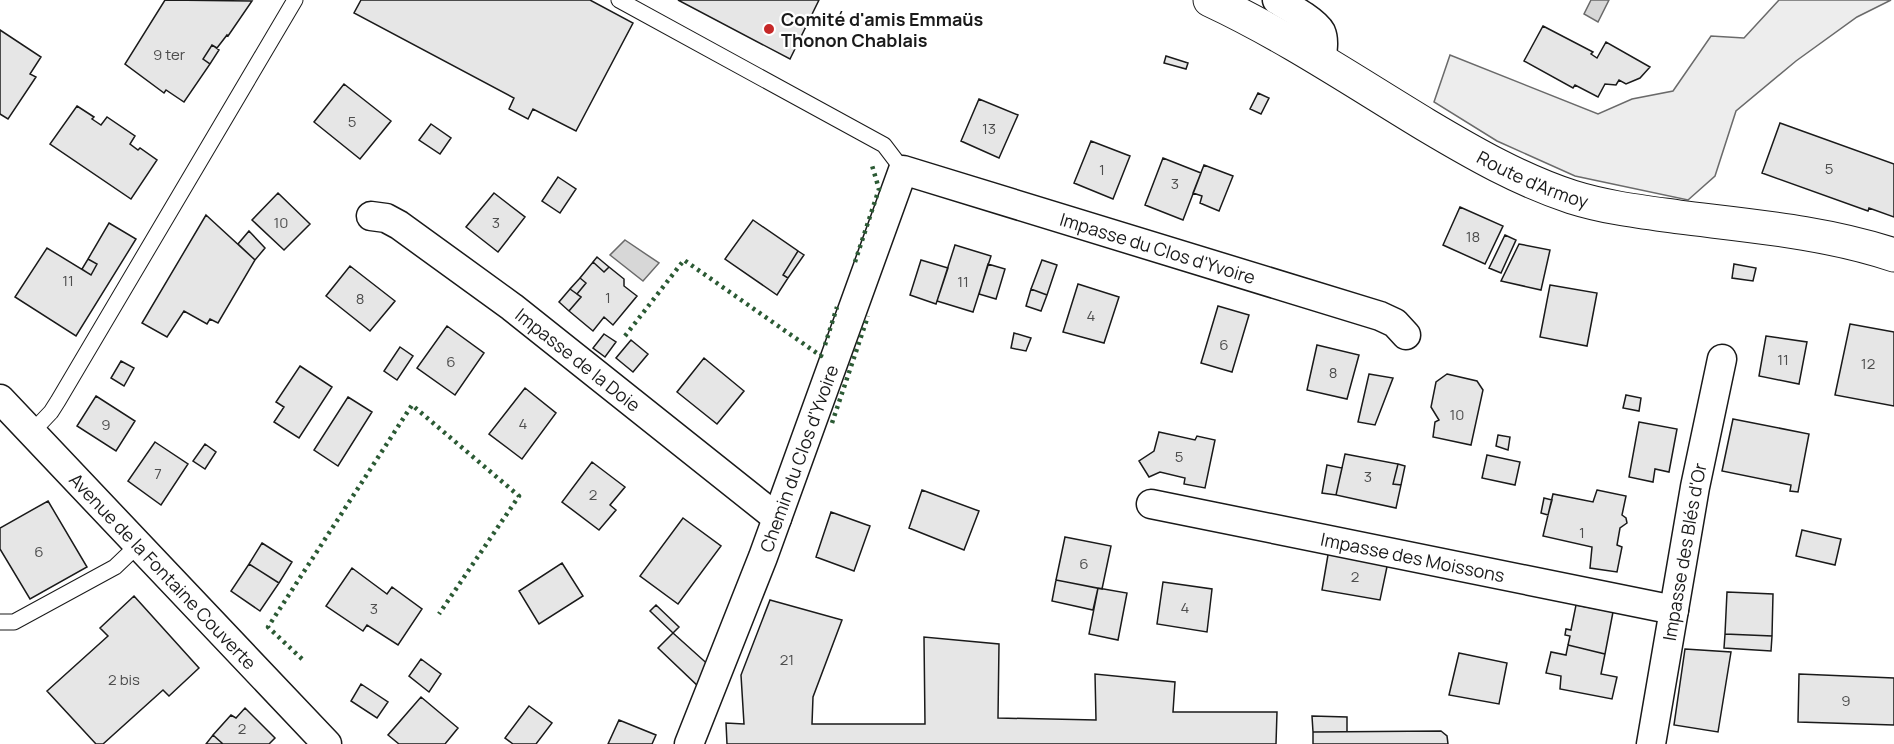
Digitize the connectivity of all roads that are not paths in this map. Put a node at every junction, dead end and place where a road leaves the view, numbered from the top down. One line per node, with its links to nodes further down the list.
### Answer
1 (295, 0): 12 (lane)
2 (619, 0): 6 (lane)
3 (1210, 0): 5 (main road, Route d'Armoy)
4 (1277, 0): 5 (street)
5 (1322, 62): 8 (main road, Route d'Armoy)
6 (903, 170): 9 (street, Impasse du Clos d'Yvoire); 14 (street, Chemin du Clos d'Yvoire)
7 (371, 216): 14 (street, Impasse de la Doie)
8 (1894, 255)
9 (1406, 335)
10 (1722, 359): 16 (street, Impasse des Blés d'Or)
11 (0, 399): 12 (street, Avenue de la Fontaine Couverte)
12 (32, 432): 15 (street, Avenue de la Fontaine Couverte)
13 (1151, 504): 16 (street, Impasse des Moissons)
14 (777, 518): 19 (street, Chemin du Clos d'Yvoire)
15 (138, 545): 17 (lane); 18 (street, Avenue de la Fontaine Couverte)
16 (1674, 610): 20 (street, Impasse des Blés d'Or)
17 (0, 622)
18 (327, 744)
19 (689, 744)
20 (1651, 744)

